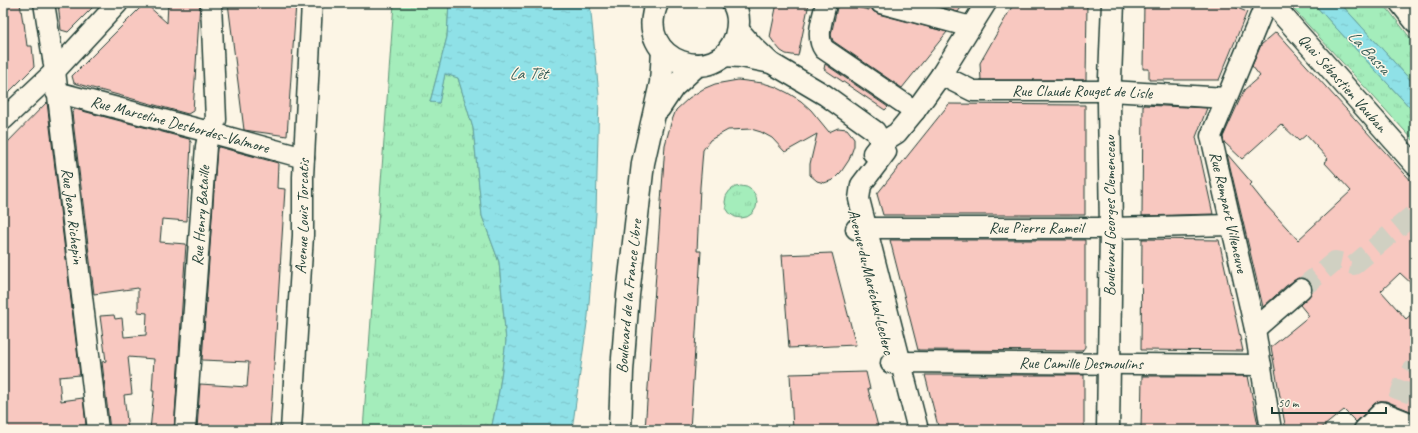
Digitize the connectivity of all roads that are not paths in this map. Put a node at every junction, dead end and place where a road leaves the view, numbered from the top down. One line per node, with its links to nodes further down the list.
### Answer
1 (44, 3): 20 (street, Rue Jean Richepin)
2 (118, 3): 20 (street)
3 (211, 3): 28 (street, Rue Henry Bataille)
4 (312, 3): 30 (street, Avenue Louis Torcatis)
5 (657, 3): 16 (main road)
6 (733, 3): 15 (main road)
7 (826, 3): 25 (street)
8 (882, 3): 14 (street)
9 (986, 3): 14 (street)
10 (1113, 3): 22 (main road, Boulevard Georges Clemenceau)
11 (1268, 3): 24 (street, Rue Rempart Villeneuve); 32 (street, Quai Sébastien Vauban)
12 (1400, 3): 13 (street)
13 (1415, 22)
14 (971, 27): 21 (street)
15 (738, 29): 17 (main road); 18 (street)
16 (663, 51): 19 (main road); 26 (main road, Boulevard de la France Libre)
17 (722, 56): 18 (street); 19 (main road)
18 (771, 63): 29 (street)
19 (697, 65): 26 (main road, Boulevard de la France Libre)
20 (54, 71): 23 (street, Rue Jean Richepin); 27 (street)
21 (941, 75): 22 (street, Rue Claude Rouget de Lisle); 25 (street)
22 (1111, 91): 24 (street, Rue Claude Rouget de Lisle); 34 (main road, Boulevard Georges Clemenceau)
23 (56, 92): 28 (street, Rue Marceline Desbordes-Valmore); 42 (street, Rue Jean Richepin)
24 (1226, 98): 33 (street, Rue Rempart Villeneuve)
25 (915, 111): 29 (street)
26 (654, 116): 31 (main road, Boulevard de la France Libre)
27 (3, 120)
28 (209, 132): 30 (street, Rue Marceline Desbordes-Valmore); 43 (street, Rue Henry Bataille)
29 (881, 143): 35 (street, Avenue du Maréchal Leclerc)
30 (304, 158): 44 (street, Avenue Louis Torcatis)
31 (643, 163): 45 (main road, Boulevard de la France Libre); 46 (main road, Boulevard de la France Libre)
32 (1415, 165)
33 (1231, 225): 34 (street, Rue Pierre Rameil); 37 (street, Rue Rempart Villeneuve)
34 (1111, 228): 35 (street, Rue Pierre Rameil); 39 (main road, Boulevard Georges Clemenceau)
35 (861, 229): 38 (street, Avenue du Maréchal Leclerc)
36 (1301, 289): 37 (street)
37 (1255, 329): 40 (street, Rue Rempart Villeneuve)
38 (896, 362): 39 (street, Rue Camille Desmoulins); 47 (street, Avenue du Maréchal Leclerc); 48 (street, Avenue du Maréchal Leclerc)
39 (1110, 364): 40 (street, Rue Camille Desmoulins); 49 (main road, Boulevard Georges Clemenceau)
40 (1261, 365): 50 (street, Rue Rempart Villeneuve)
41 (1415, 425): 51 (street)
42 (98, 430)
43 (185, 430)
44 (291, 430)
45 (620, 430)
46 (629, 430)
47 (908, 430)
48 (918, 430)
49 (1108, 430)
50 (1271, 430)
51 (1364, 430)

